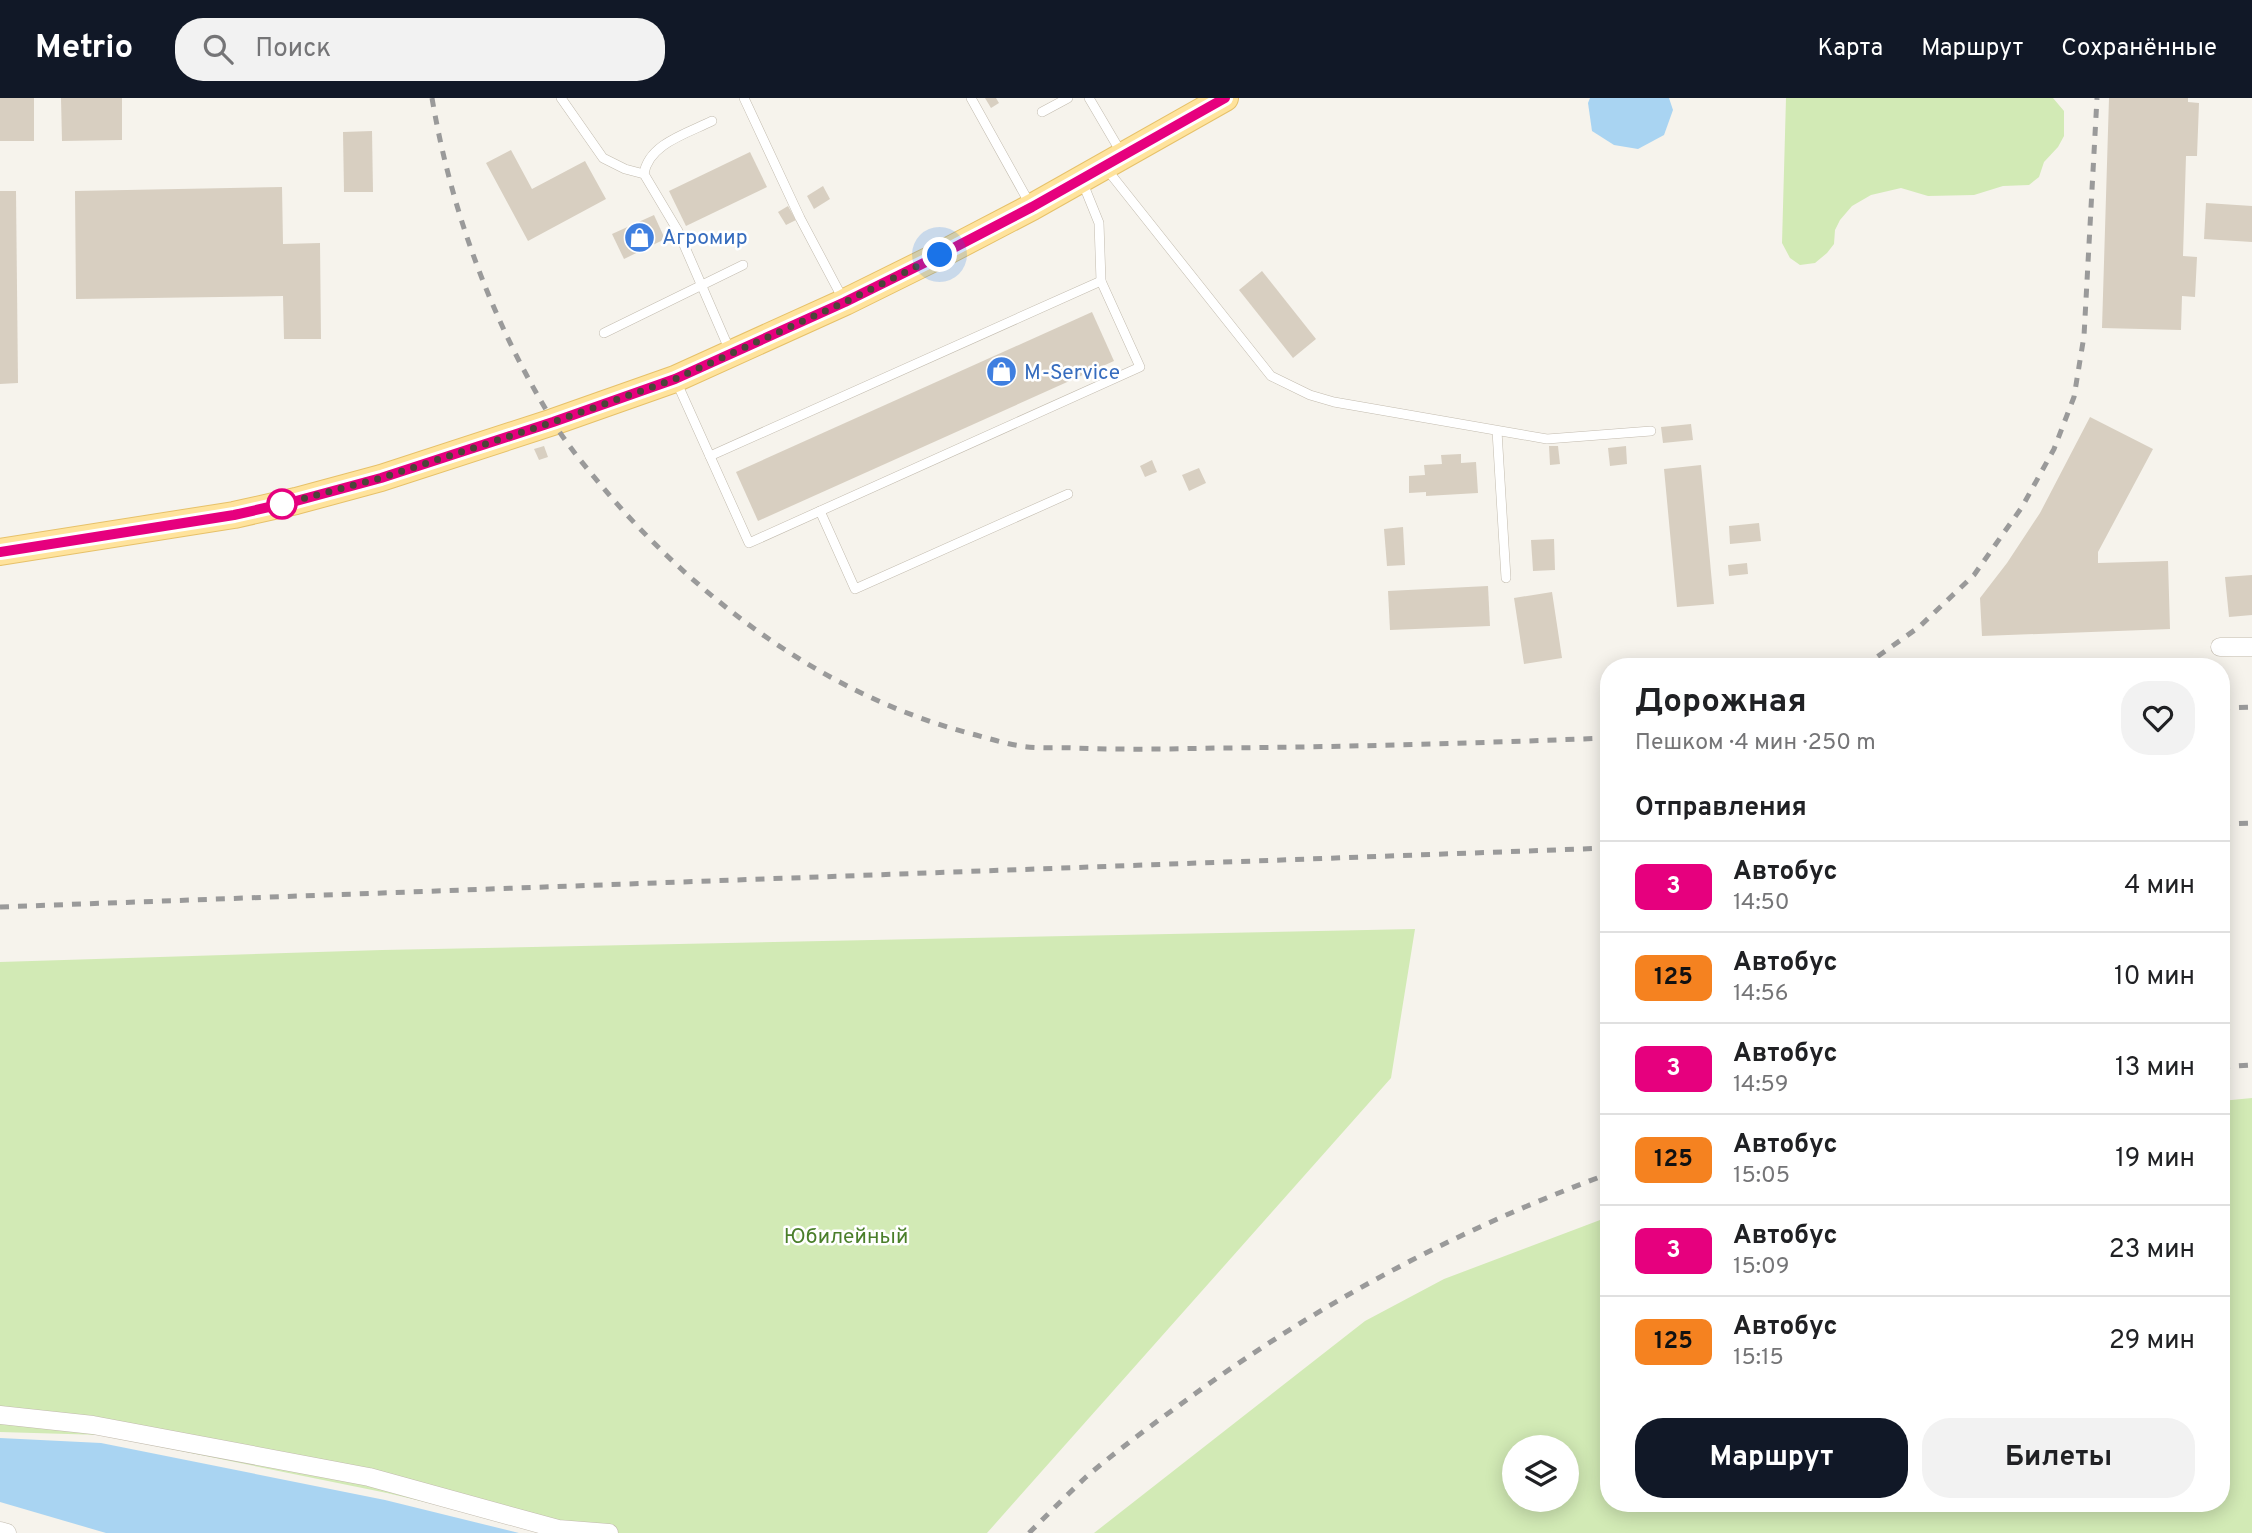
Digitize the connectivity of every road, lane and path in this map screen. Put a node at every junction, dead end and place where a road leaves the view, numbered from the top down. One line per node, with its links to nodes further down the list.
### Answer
1 (561, 98): 10 (lane)
2 (744, 98): 15 (lane)
3 (971, 98): 11 (lane)
4 (1068, 98): 7 (lane)
5 (1089, 98): 9 (lane)
6 (1225, 98): 9 (main road)
7 (1042, 112)
8 (712, 121): 10 (lane)
9 (1103, 167): 11 (main road); 13 (lane); 19 (lane)
10 (644, 174): 14 (lane)
11 (1032, 207): 15 (main road)
12 (744, 265): 14 (lane)
13 (1101, 281): 21 (lane); 23 (lane)
14 (701, 286): 16 (lane); 17 (lane)
15 (845, 302): 17 (main road)
16 (604, 333)
17 (731, 353): 18 (main road)
18 (675, 379): 21 (lane); 24 (main road)
19 (1497, 430): 20 (lane); 25 (lane)
20 (1651, 431)
21 (710, 456): 23 (lane)
22 (1068, 494): 23 (lane)
23 (820, 511)
24 (0, 552)
25 (1506, 578)
26 (2220, 647): 27 (street)
27 (2252, 647)
28 (0, 1415): 31 (street)
29 (0, 1531): 30 (street)
30 (7, 1533)
31 (609, 1533)

